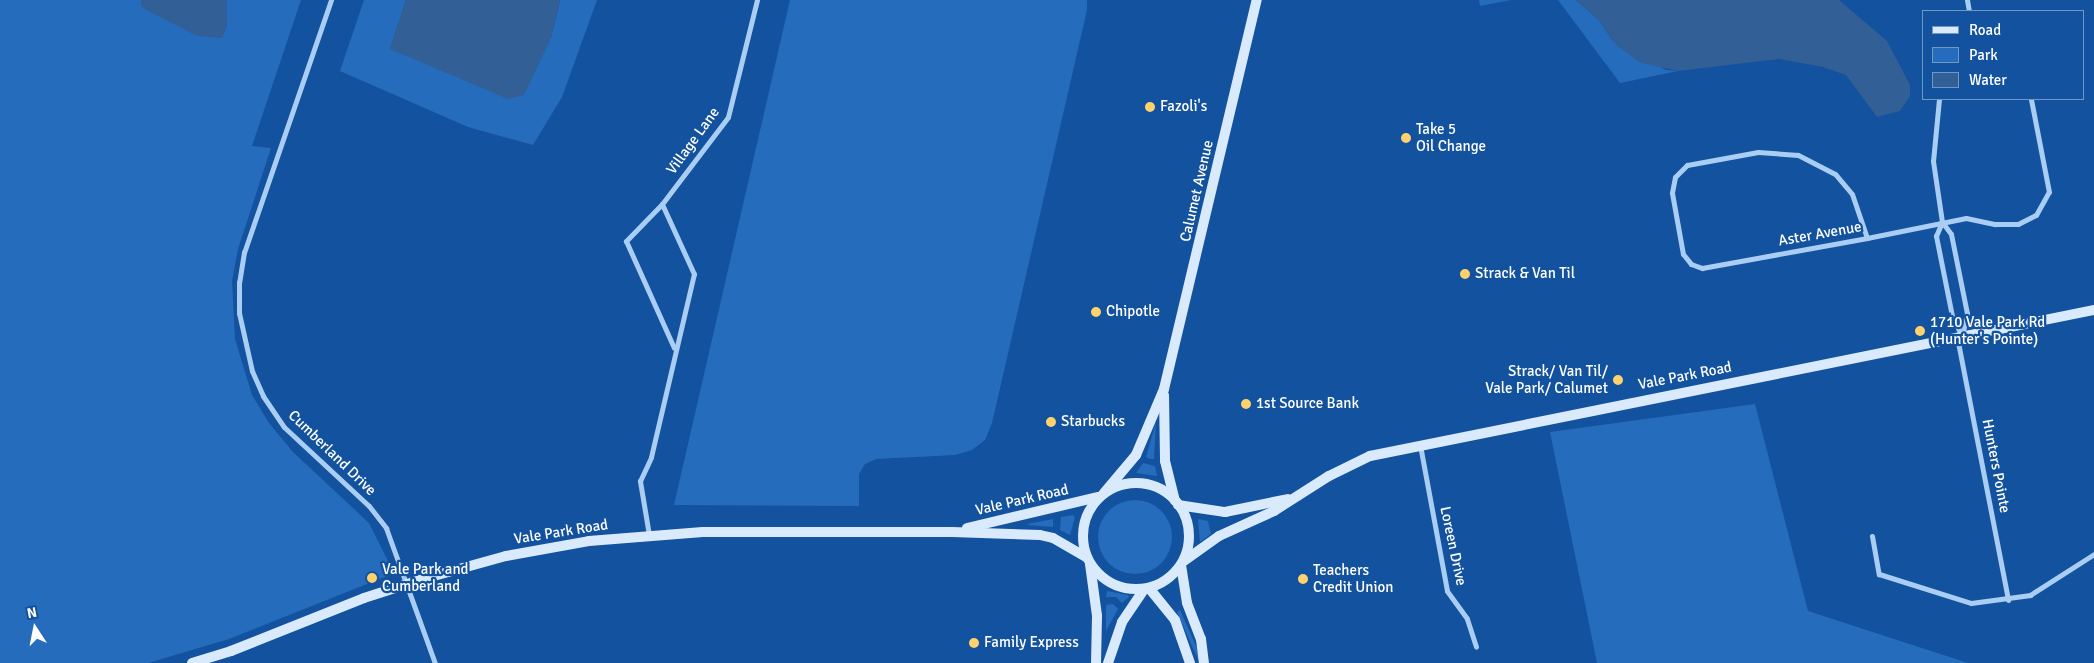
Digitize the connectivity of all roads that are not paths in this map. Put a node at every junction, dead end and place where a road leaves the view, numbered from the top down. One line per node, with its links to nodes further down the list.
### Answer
1 (331, 0): 23 (street, Cumberland Drive)
2 (757, 0): 6 (street, Village Lane)
3 (1257, 0): 12 (main road, Calumet Avenue)
4 (1939, 100): 7 (street)
5 (2031, 100): 7 (street, Aster Avenue)
6 (662, 204): 11 (street); 11 (street, Village Lane)
7 (1942, 222): 8 (street, Aster Avenue); 10 (street); 10 (street)
8 (1867, 238): 8 (street, Aster Avenue)
9 (2094, 310): 10 (main road, Vale Park Road)
10 (1960, 337): 13 (main road, Vale Park Road); 25 (street, Hunters Pointe)
11 (675, 348): 18 (street)
12 (1164, 388): 14 (main road, Calumet Avenue); 16 (main road, Calumet Avenue)
13 (1420, 445): 15 (main road, Vale Park Road); 26 (street, Loreen Drive)
14 (1102, 495): 16 (main road); 17 (main road, Vale Park Road); 21 (main road)
15 (1292, 499): 16 (main road, Vale Park Road); 22 (main road, Vale Park Road)
16 (1177, 503): 22 (main road)
17 (952, 532): 18 (main road, Vale Park Road); 21 (main road, Vale Park Road)
18 (649, 535): 23 (main road, Vale Park Road)
19 (1872, 536): 25 (street)
20 (2094, 554): 25 (street)
21 (1088, 561): 24 (main road); 29 (main road)
22 (1182, 563): 24 (main road); 32 (main road)
23 (408, 584): 27 (main road, Vale Park Road); 28 (street, Cumberland Drive)
24 (1146, 589): 30 (main road); 31 (main road)
25 (2008, 600)
26 (1476, 647)
27 (192, 663)
28 (435, 663)
29 (1096, 663)
30 (1108, 663)
31 (1190, 663)
32 (1204, 663)

